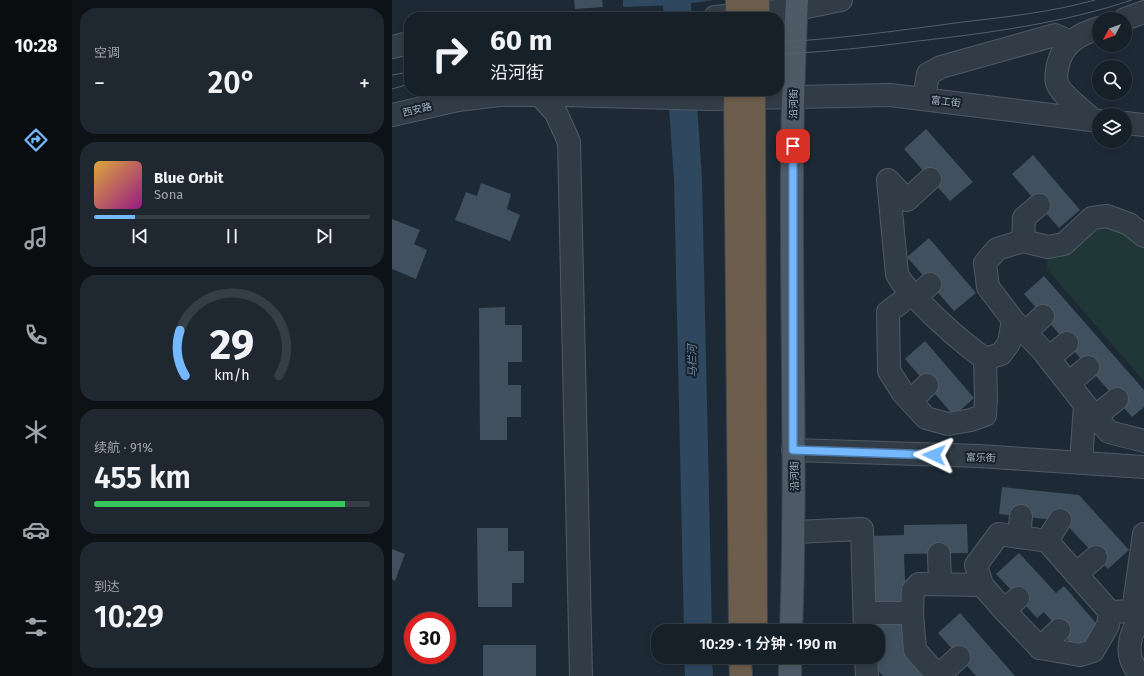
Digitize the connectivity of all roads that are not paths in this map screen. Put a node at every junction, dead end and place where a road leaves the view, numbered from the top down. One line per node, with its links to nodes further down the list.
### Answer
1 (737, 0): 5 (highway, bridge)
2 (758, 0): 7 (highway, bridge)
3 (841, 0): 4 (street)
4 (794, 3): 6 (street); 19 (main road, 沿河街)
5 (737, 12)
6 (745, 12)
7 (758, 12)
8 (1144, 12): 9 (street)
9 (1132, 16)
10 (1092, 30): 11 (street)
11 (1070, 42): 20 (street); 22 (street)
12 (404, 44): 13 (street)
13 (392, 48)
14 (491, 96): 21 (street, 西安路)
15 (541, 96): 69 (street)
16 (592, 96): 19 (street, 西安路)
17 (734, 96): 58 (highway, bridge)
18 (754, 96): 59 (highway, bridge)
19 (793, 98): 20 (street, 富工街); 43 (main road, 沿河街)
20 (924, 98): 23 (street, 富工街)
21 (392, 115)
22 (1092, 118)
23 (1092, 120)
24 (1132, 123): 25 (street)
25 (1144, 124)
26 (930, 179): 30 (street)
27 (1039, 205): 29 (street)
28 (1144, 236): 29 (street)
29 (1023, 241): 32 (street)
30 (919, 292): 35 (street); 40 (street)
31 (1043, 316): 32 (street)
32 (1019, 326): 34 (street); 35 (street)
33 (1067, 343): 34 (street)
34 (1049, 358): 37 (street)
35 (985, 359): 40 (street)
36 (1088, 367): 37 (street)
37 (1069, 383): 41 (street)
38 (928, 385): 40 (street)
39 (1117, 399): 41 (street)
40 (910, 400)
41 (1090, 411): 42 (street); 44 (street)
42 (1144, 441)
43 (793, 450): 44 (street, 富乐街); 47 (main road, 沿河街)
44 (1081, 462): 45 (street, 富乐街)
45 (1144, 467)
46 (1060, 520): 49 (street)
47 (795, 532): 57 (street); 60 (main road, 沿河街)
48 (1144, 534): 55 (street)
49 (1048, 540): 52 (street); 54 (street)
50 (939, 554): 53 (street)
51 (1096, 557): 52 (street)
52 (1076, 574): 55 (street)
53 (921, 584): 54 (street); 61 (street)
54 (982, 585): 63 (street)
55 (1110, 612): 63 (street)
56 (1144, 620): 75 (street)
57 (865, 622): 61 (street)
58 (740, 624)
59 (756, 624)
60 (791, 624)
61 (911, 626): 74 (street)
62 (1059, 630): 63 (street)
63 (1040, 648)
64 (959, 657): 74 (street)
65 (740, 664): 70 (highway)
66 (756, 664): 71 (highway)
67 (790, 664): 72 (main road)
68 (866, 664): 73 (street)
69 (581, 676)
70 (741, 676)
71 (756, 676)
72 (790, 676)
73 (867, 676)
74 (938, 676)
75 (1142, 676)

